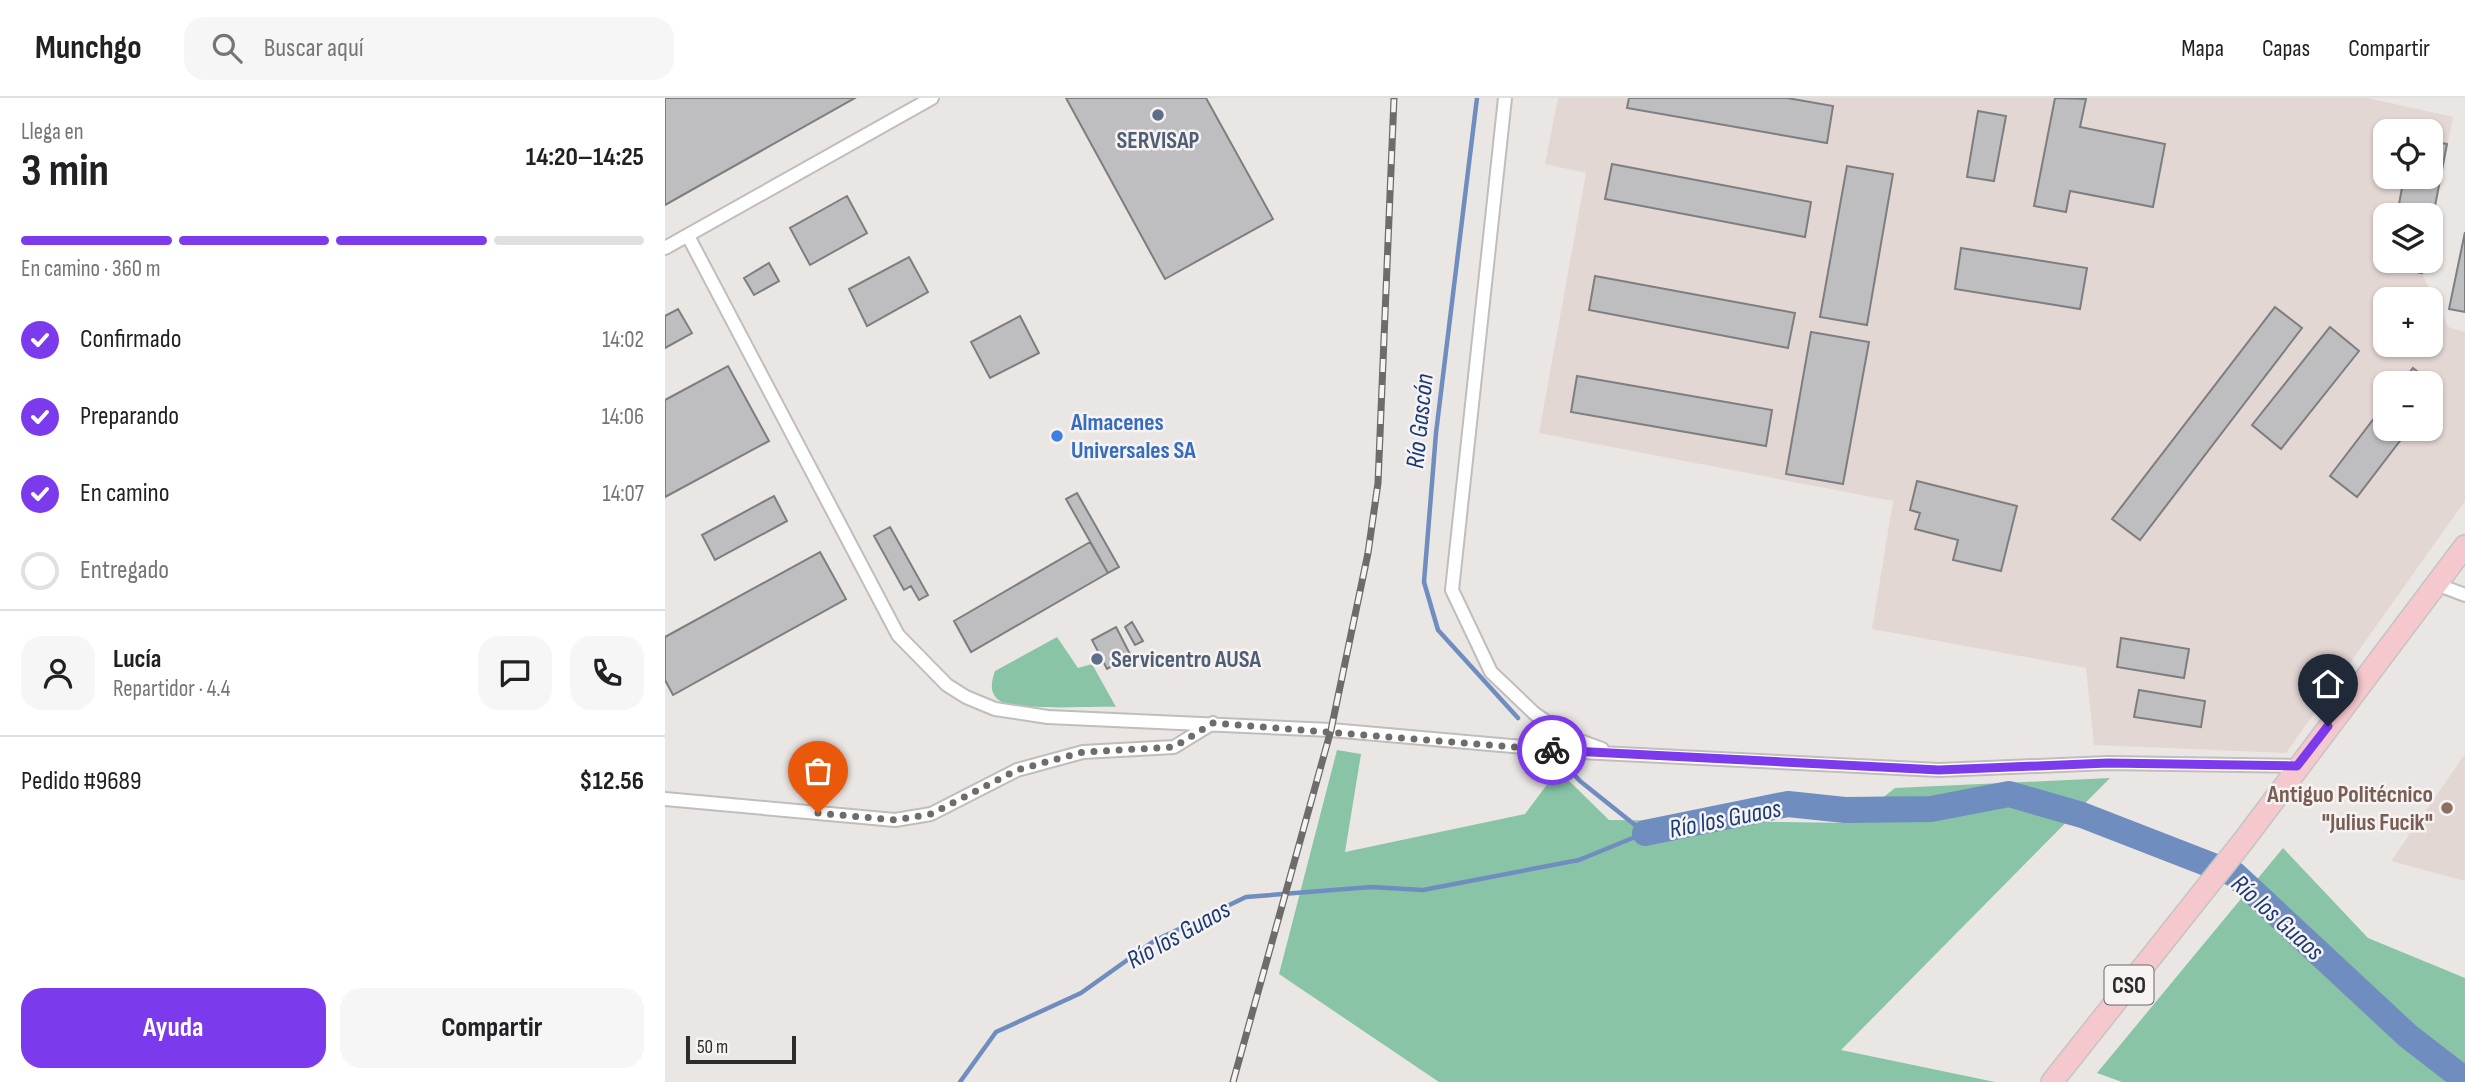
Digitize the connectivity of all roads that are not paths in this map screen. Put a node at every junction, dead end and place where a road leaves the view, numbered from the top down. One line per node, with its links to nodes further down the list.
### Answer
1 (932, 98): 3 (street)
2 (1505, 98): 9 (street)
3 (688, 236): 4 (street); 8 (street)
4 (665, 248)
5 (2465, 546): 6 (main road, CSO)
6 (2436, 584): 7 (street); 10 (main road, CSO)
7 (2465, 595)
8 (1213, 723): 9 (street); 11 (street)
9 (1616, 754): 10 (street)
10 (2297, 766): 12 (main road, CSO)
11 (665, 799)
12 (2052, 1082)

